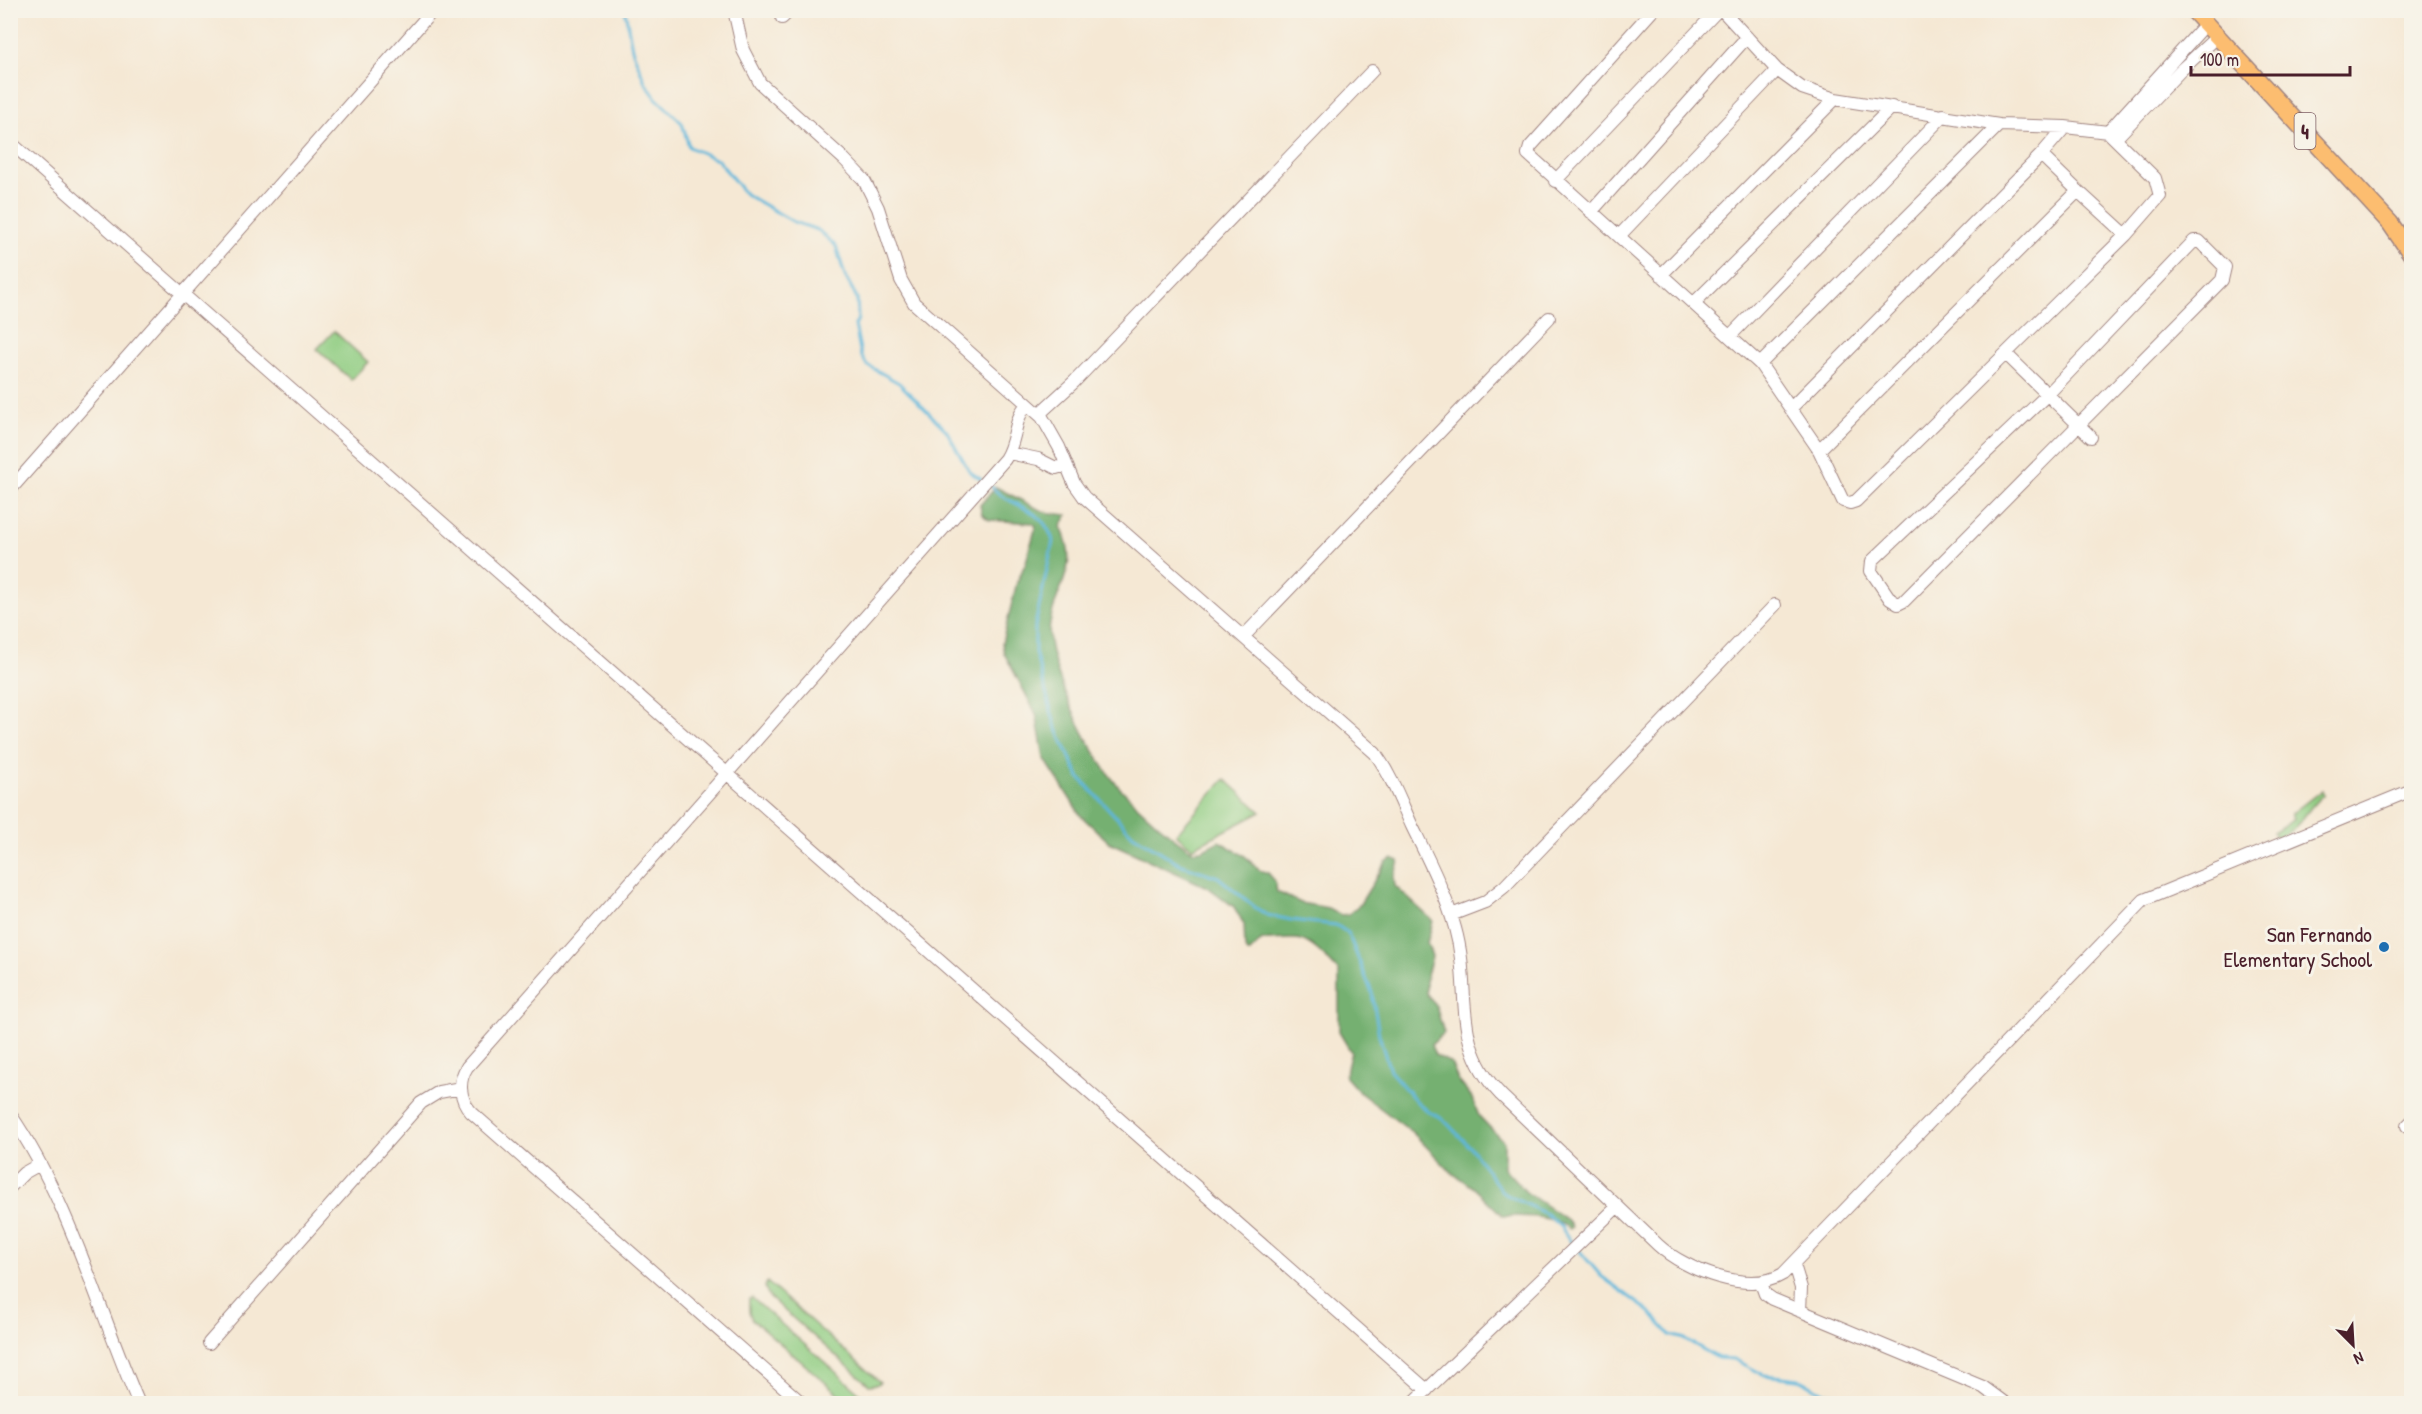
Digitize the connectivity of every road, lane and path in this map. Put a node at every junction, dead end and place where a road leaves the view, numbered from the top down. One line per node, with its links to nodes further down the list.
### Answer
1 (433, 10): 25 (street)
2 (734, 10): 32 (street)
3 (1653, 10): 18 (street)
4 (1720, 10): 7 (street); 18 (street)
5 (2193, 10): 6 (highway, 4)
6 (2212, 30): 15 (street); 23 (highway, 4)
7 (1747, 38): 8 (street); 20 (street)
8 (1778, 70): 10 (street); 22 (street)
9 (1372, 71): 34 (street)
10 (1835, 99): 11 (street); 24 (street)
11 (1892, 107): 12 (street); 26 (street)
12 (1944, 115): 13 (street); 28 (street)
13 (2000, 125): 14 (street); 30 (street)
14 (2065, 127): 15 (street); 17 (street)
15 (2112, 135): 21 (street)
16 (10, 142): 25 (street)
17 (2041, 155): 19 (street); 33 (street)
18 (1555, 181): 20 (street)
19 (2078, 191): 21 (street); 37 (street)
20 (1591, 212): 22 (street)
21 (2126, 235): 29 (street)
22 (1619, 236): 24 (street)
23 (2412, 255)
24 (1661, 275): 26 (street)
25 (183, 295): 40 (street); 43 (street)
26 (1694, 303): 28 (street)
27 (1549, 318): 42 (street)
28 (1731, 335): 30 (street)
29 (2007, 354): 31 (street); 37 (street)
30 (1760, 364): 33 (street)
31 (2049, 393): 35 (street); 35 (street); 35 (street)
32 (1027, 404): 34 (street); 38 (street)
33 (1792, 407): 37 (street)
34 (1039, 414): 39 (street)
35 (2079, 424): 36 (street)
36 (2091, 437)
37 (1819, 450)
38 (1009, 453): 39 (street); 43 (street)
39 (1066, 465): 42 (street)
40 (10, 490)
41 (1775, 605): 45 (street)
42 (1244, 636): 45 (street)
43 (728, 776): 46 (street); 55 (street)
44 (2412, 790): 51 (street)
45 (1451, 915): 50 (street)
46 (460, 1088): 54 (street); 57 (street)
47 (10, 1114): 48 (street)
48 (40, 1164): 49 (street); 56 (street)
49 (10, 1187)
50 (1617, 1207): 52 (street); 55 (street)
51 (1794, 1265): 52 (street); 53 (street)
52 (1761, 1283): 53 (street)
53 (1800, 1311): 59 (street)
54 (209, 1343)
55 (1427, 1390): 58 (street)
56 (139, 1404)
57 (803, 1404)
58 (1413, 1404)
59 (2006, 1404)

